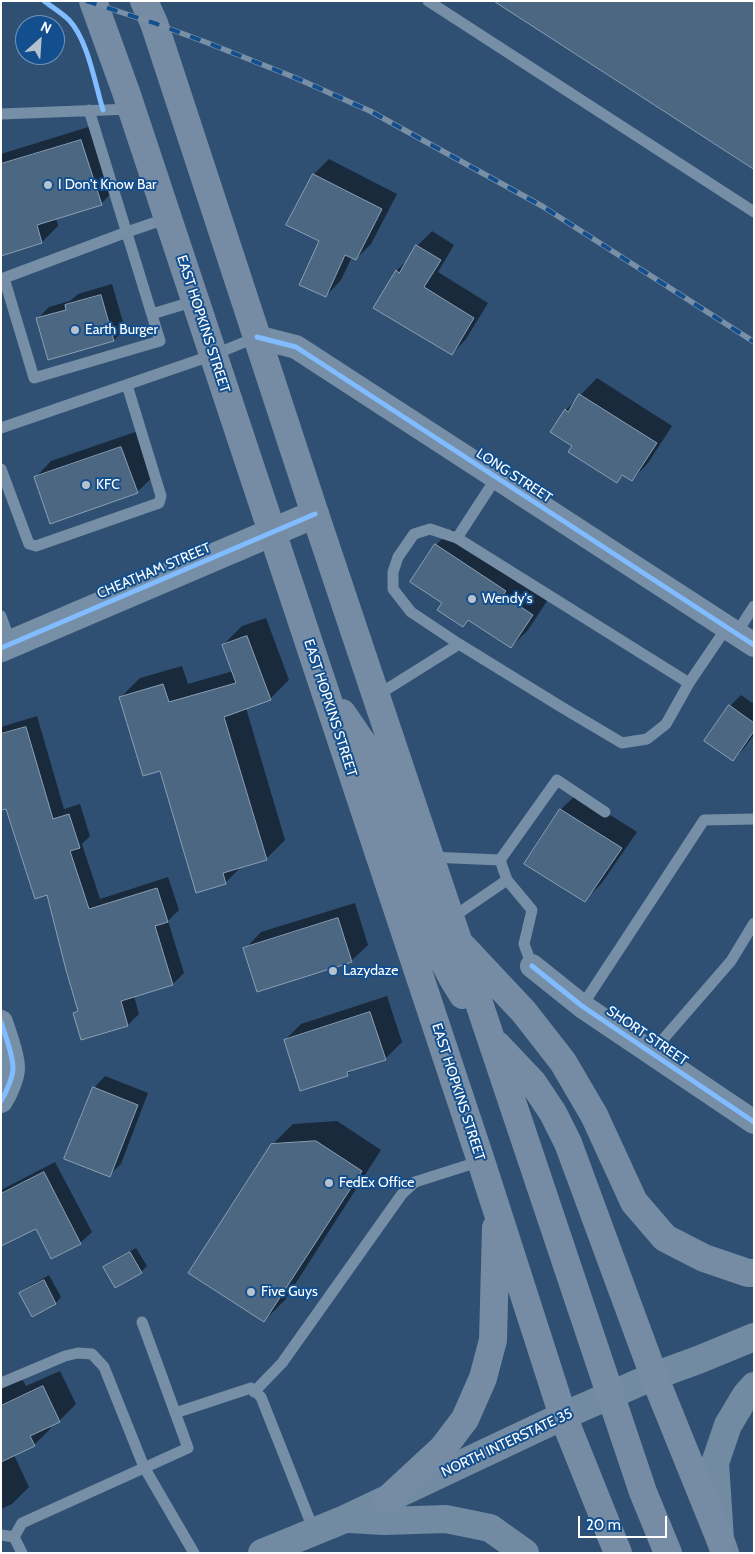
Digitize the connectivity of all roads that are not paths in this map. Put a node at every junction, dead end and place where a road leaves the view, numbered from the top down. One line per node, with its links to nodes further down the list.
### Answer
1 (93, 1): 4 (main road, EAST HOPKINS STREET)
2 (144, 1): 12 (main road)
3 (428, 1): 7 (lane)
4 (131, 109): 5 (lane); 8 (main road, EAST HOPKINS STREET)
5 (89, 110): 6 (lane); 9 (lane)
6 (1, 114)
7 (754, 212)
8 (168, 218): 9 (lane); 10 (main road, EAST HOPKINS STREET)
9 (126, 232): 11 (lane); 11 (lane)
10 (195, 301): 11 (lane); 13 (main road, EAST HOPKINS STREET)
11 (152, 314)
12 (257, 337): 13 (lane); 17 (street, LONG STREET); 18 (main road)
13 (213, 355): 14 (lane); 19 (main road, EAST HOPKINS STREET)
14 (127, 385): 15 (lane); 16 (lane)
15 (1, 428)
16 (1, 469)
17 (496, 478): 20 (lane); 23 (street, LONG STREET)
18 (315, 514): 19 (street, CHEATHAM STREET); 28 (main road)
19 (272, 532): 25 (street, CHEATHAM STREET); 26 (main road, EAST HOPKINS STREET)
20 (457, 538): 24 (lane); 27 (lane)
21 (754, 606): 23 (lane)
22 (1, 616): 25 (lane)
23 (739, 635): 27 (lane)
24 (459, 644): 27 (lane); 28 (lane)
25 (6, 646)
26 (322, 684): 39 (main road); 43 (main road, EAST HOPKINS STREET)
27 (688, 684)
28 (376, 696): 31 (main road)
29 (605, 812): 32 (lane)
30 (754, 819): 37 (lane)
31 (430, 857): 32 (lane); 35 (main road)
32 (500, 860): 33 (lane)
33 (507, 880): 35 (lane); 36 (lane)
34 (754, 923): 40 (lane)
35 (454, 930): 39 (main road); 45 (main road)
36 (532, 966): 37 (street, SHORT STREET)
37 (582, 1006): 40 (street, SHORT STREET)
38 (1, 1022): 41 (street)
39 (492, 1040): 48 (main road); 52 (main road)
40 (652, 1052): 42 (street, SHORT STREET)
41 (1, 1101)
42 (754, 1122)
43 (481, 1162): 44 (main road, EAST HOPKINS STREET); 51 (lane)
44 (496, 1207): 54 (main road, EAST HOPKINS STREET); 56 (main road)
45 (754, 1273)
46 (142, 1322): 53 (lane)
47 (754, 1337): 48 (main road, NORTH INTERSTATE 35)
48 (654, 1376): 52 (main road, NORTH INTERSTATE 35); 61 (main road)
49 (1, 1384): 55 (lane)
50 (754, 1386): 61 (main road)
51 (254, 1392): 53 (lane); 58 (lane)
52 (610, 1396): 54 (main road, NORTH INTERSTATE 35); 67 (main road)
53 (175, 1413): 55 (lane)
54 (563, 1416): 56 (main road, NORTH INTERSTATE 35); 66 (main road, EAST HOPKINS STREET)
55 (144, 1467): 60 (lane); 63 (lane)
56 (388, 1499): 57 (main road, NORTH INTERSTATE 35)
57 (345, 1519): 58 (main road, NORTH INTERSTATE 35); 65 (main road)
58 (314, 1531): 64 (main road, NORTH INTERSTATE 35)
59 (1, 1535): 60 (lane)
60 (14, 1536): 62 (lane)
61 (722, 1546)
62 (22, 1553)
63 (194, 1553)
64 (262, 1553)
65 (525, 1553)
66 (618, 1553)
67 (668, 1553)

